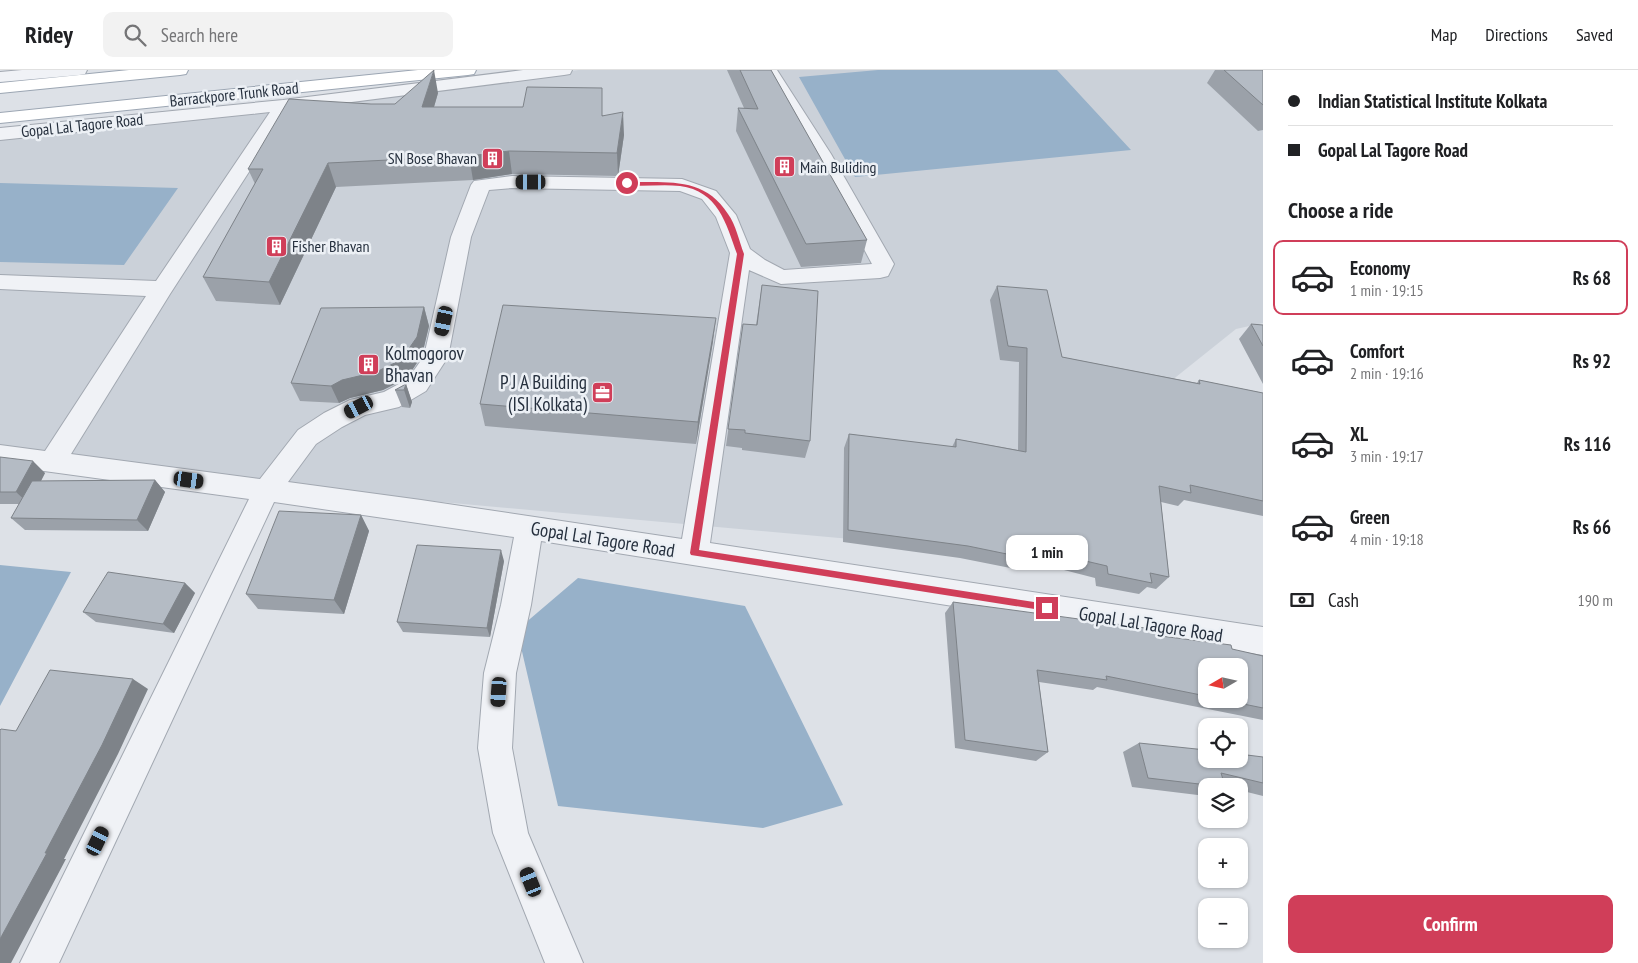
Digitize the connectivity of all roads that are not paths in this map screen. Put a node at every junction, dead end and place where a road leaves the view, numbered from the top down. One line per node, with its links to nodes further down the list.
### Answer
1 (79, 70): 7 (street)
2 (180, 70): 8 (main road)
3 (320, 70): 9 (main road, Barrackpore Trunk Road)
4 (468, 70): 11 (main road, Barrackpore Trunk Road)
5 (564, 70): 10 (street, Gopal Lal Tagore Road)
6 (769, 70): 13 (street)
7 (0, 77)
8 (0, 88)
9 (0, 105)
10 (283, 105): 12 (street, Gopal Lal Tagore Road); 15 (street)
11 (0, 118)
12 (0, 134)
13 (740, 254): 18 (street); 20 (street)
14 (0, 282): 15 (street)
15 (162, 289): 17 (street)
16 (0, 455): 17 (street, Gopal Lal Tagore Road)
17 (52, 462): 18 (street, Gopal Lal Tagore Road)
18 (266, 491): 19 (street, Gopal Lal Tagore Road); 22 (street)
19 (529, 528): 20 (street, Gopal Lal Tagore Road); 23 (street)
20 (694, 553): 21 (street, Gopal Lal Tagore Road)
21 (1263, 641)
22 (39, 963)
23 (564, 963)

